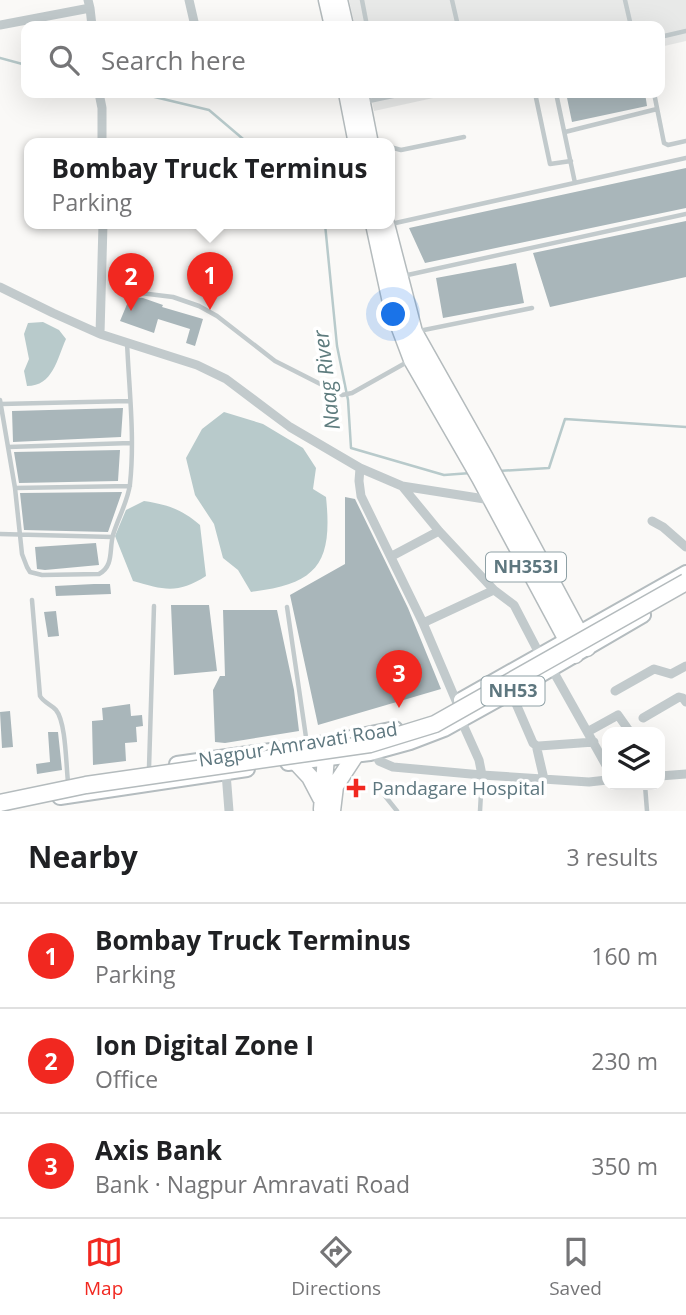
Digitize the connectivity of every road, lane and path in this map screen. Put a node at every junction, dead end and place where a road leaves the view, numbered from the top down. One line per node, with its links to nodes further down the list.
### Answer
1 (189, 0): 8 (street)
2 (327, 0): 9 (highway)
3 (339, 0): 10 (highway)
4 (362, 0): 11 (lane)
5 (452, 0): 12 (lane)
6 (625, 0): 13 (lane)
7 (89, 4): 14 (street)
8 (194, 21)
9 (332, 21)
10 (344, 21)
11 (365, 21)
12 (457, 21)
13 (630, 21)
14 (0, 25)
15 (686, 31): 16 (lane)
16 (665, 36)
17 (100, 98): 25 (street)
18 (354, 98): 26 (highway); 27 (highway)
19 (536, 98): 31 (lane)
20 (557, 98): 23 (lane)
21 (655, 98): 22 (lane)
22 (657, 109): 23 (lane); 28 (lane)
23 (565, 132): 31 (lane)
24 (464, 136): 29 (lane)
25 (102, 138)
26 (357, 138)
27 (368, 138)
28 (686, 141)
29 (395, 148)
30 (686, 158): 32 (lane)
31 (571, 161): 32 (lane)
32 (575, 183): 34 (lane)
33 (686, 214): 38 (lane)
34 (395, 222)
35 (103, 229): 43 (street)
36 (376, 229): 38 (highway)
37 (387, 229): 38 (highway)
38 (392, 279): 42 (highway); 45 (highway)
39 (0, 286): 43 (street)
40 (124, 291): 45 (lane)
41 (532, 308): 42 (lane)
42 (414, 332): 45 (highway)
43 (100, 334): 44 (street)
44 (127, 342): 46 (lane); 50 (street)
45 (418, 356): 51 (highway)
46 (130, 401): 47 (lane); 48 (lane)
47 (0, 402): 49 (lane)
48 (131, 443): 49 (lane); 52 (lane)
49 (8, 447): 54 (lane)
50 (360, 468): 53 (street); 62 (street)
51 (485, 472): 55 (highway, NH353I); 71 (highway, NH353I)
52 (130, 486): 54 (lane); 60 (lane)
53 (402, 486): 55 (street); 57 (street)
54 (15, 488): 59 (lane)
55 (491, 500): 71 (highway, NH353I)
56 (652, 521): 61 (street)
57 (439, 531): 62 (street); 65 (street)
58 (0, 534): 59 (lane)
59 (20, 536): 60 (lane); 60 (lane)
60 (113, 537)
61 (686, 547)
62 (392, 556): 70 (street)
63 (686, 573): 71 (main road, Nagpur Amravati Road / NH53)
64 (686, 582): 103 (highway, bridge)
65 (494, 590): 70 (street); 73 (street)
66 (686, 590): 72 (main road, Nagpur Amravati Road / NH53)
67 (32, 600): 100 (lane)
68 (154, 606): 93 (lane)
69 (287, 607): 86 (lane)
70 (423, 622): 78 (street)
71 (573, 637): 72 (highway, NH353I); 73 (main road, Nagpur Amravati Road / NH53)
72 (581, 652): 75 (main road, Nagpur Amravati Road / NH53)
73 (540, 654): 78 (main road, Nagpur Amravati Road / NH53)
74 (686, 666): 76 (street)
75 (552, 669): 77 (main road, Nagpur Amravati Road / NH53); 83 (street)
76 (615, 691)
77 (511, 692): 81 (main road, Nagpur Amravati Road / NH53); 87 (street)
78 (457, 702): 84 (main road, Nagpur Amravati Road / NH53)
79 (686, 702): 80 (street)
80 (643, 718)
81 (461, 720): 89 (main road, Nagpur Amravati Road / NH53); 96 (street)
82 (626, 727): 83 (street)
83 (589, 731): 85 (street)
84 (354, 738): 88 (main road, Nagpur Amravati Road / NH53); 90 (highway)
85 (594, 742): 87 (street); 91 (street)
86 (307, 745): 88 (main road, Nagpur Amravati Road / NH53); 93 (main road, Nagpur Amravati Road / NH53)
87 (538, 747): 98 (street)
88 (326, 751): 90 (main road, Nagpur Amravati Road / NH53); 92 (main road, Nagpur Amravati Road / NH53); 104 (highway)
89 (374, 752): 90 (main road, Nagpur Amravati Road / NH53); 96 (street)
90 (356, 754): 104 (highway)
91 (602, 757)
92 (296, 762): 94 (main road, Nagpur Amravati Road / NH53); 104 (highway)
93 (149, 768): 100 (main road, Nagpur Amravati Road / NH53)
94 (226, 773): 103 (main road, Nagpur Amravati Road / NH53); 105 (street)
95 (686, 774): 97 (street)
96 (482, 775): 98 (street); 107 (lane)
97 (665, 776)
98 (544, 779): 99 (street)
99 (602, 781)
100 (68, 782): 103 (main road, Nagpur Amravati Road / NH53)
101 (645, 790): 108 (lane)
102 (385, 796): 106 (lane)
103 (7, 804)
104 (325, 807)
105 (229, 811)
106 (397, 811)
107 (480, 811)
108 (647, 811)

